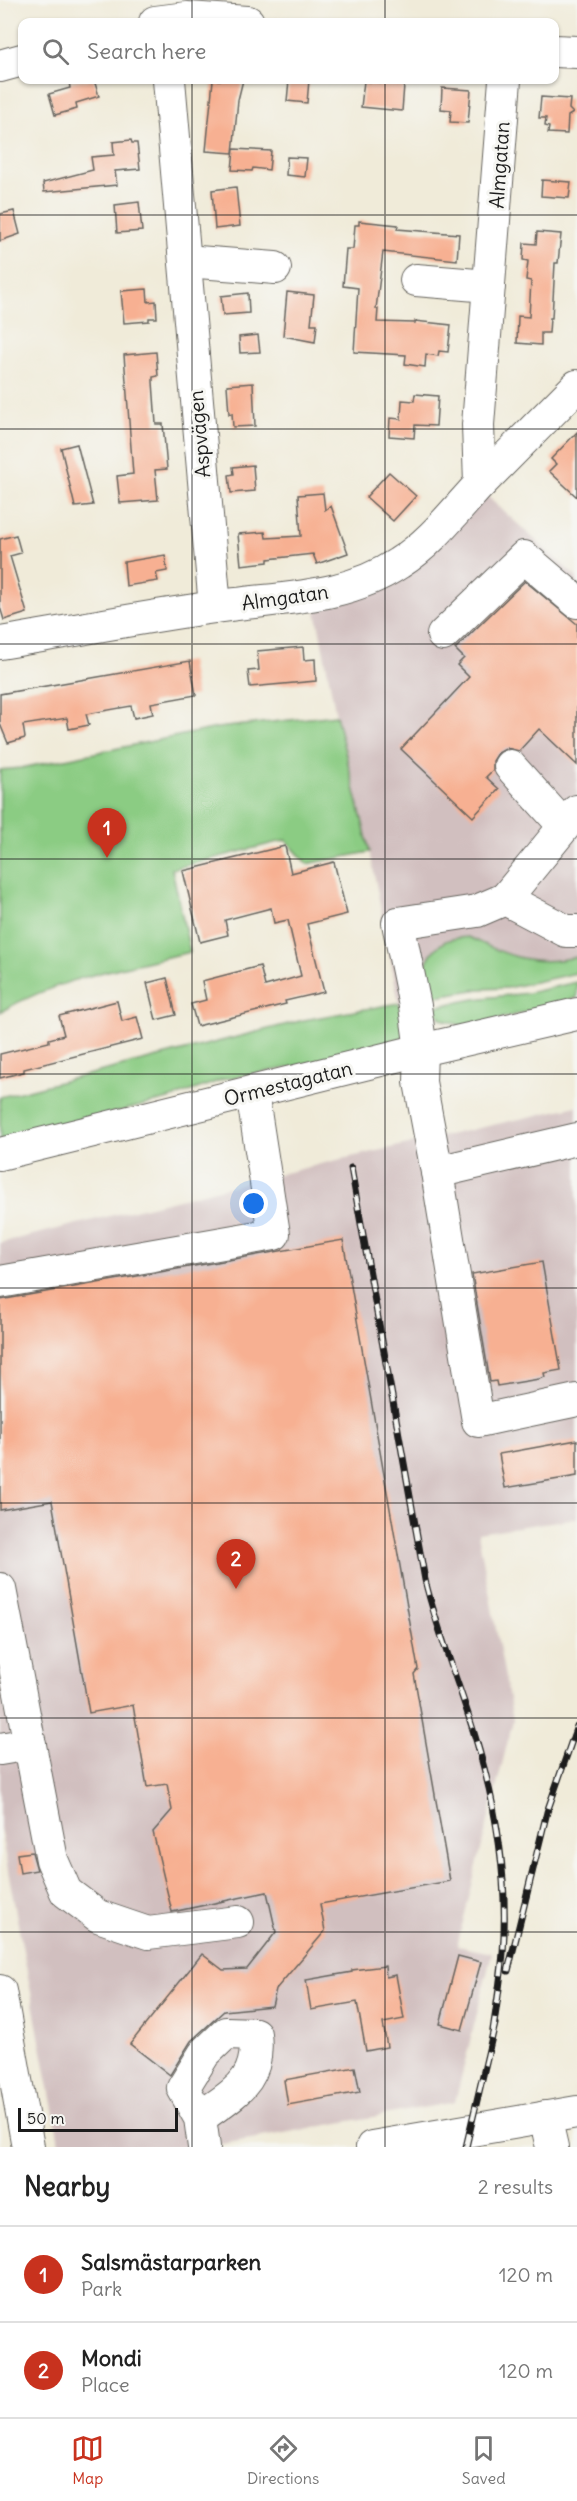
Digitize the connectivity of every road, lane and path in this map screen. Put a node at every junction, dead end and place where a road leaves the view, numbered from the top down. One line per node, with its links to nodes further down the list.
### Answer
1 (152, 0): 2 (street)
2 (156, 18)
3 (559, 51): 4 (street)
4 (577, 52)
5 (18, 61): 6 (street)
6 (0, 66)
7 (169, 84): 9 (street, Aspvägen)
8 (506, 84): 12 (street, Almgatan)
9 (185, 261): 10 (street); 16 (street, Aspvägen)
10 (275, 268)
11 (416, 280): 12 (street)
12 (489, 286): 14 (street, Almgatan)
13 (577, 386): 14 (street)
14 (480, 484): 16 (street, Almgatan)
15 (577, 602): 17 (street)
16 (215, 607): 18 (street, Almgatan)
17 (443, 635)
18 (0, 644)
19 (510, 766): 20 (street)
20 (571, 818): 21 (street)
21 (505, 899): 22 (street); 24 (street)
22 (577, 931)
23 (577, 1014): 24 (street, Ormestagatan)
24 (421, 1050): 25 (street, Ormestagatan); 28 (street)
25 (252, 1092): 27 (street, Ormestagatan); 29 (street)
26 (577, 1139): 28 (street)
27 (0, 1154)
28 (437, 1172): 30 (street)
29 (0, 1281)
30 (577, 1400)
31 (0, 1589): 32 (street)
32 (14, 1735): 33 (street)
33 (238, 1922)
34 (0, 1991): 37 (street)
35 (577, 2112): 36 (street)
36 (548, 2132): 38 (street)
37 (28, 2147)
38 (372, 2147)

